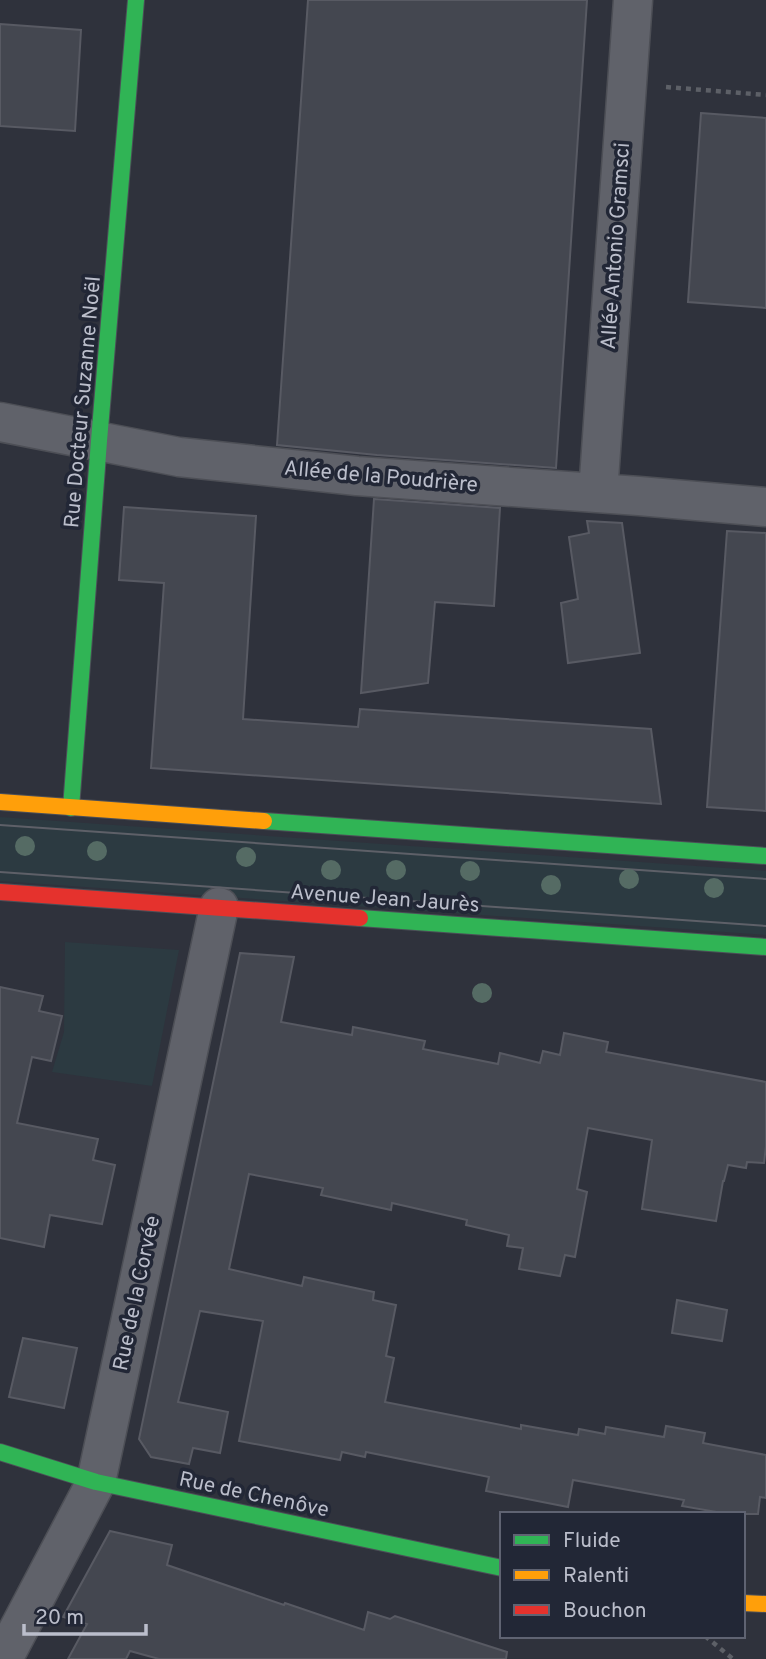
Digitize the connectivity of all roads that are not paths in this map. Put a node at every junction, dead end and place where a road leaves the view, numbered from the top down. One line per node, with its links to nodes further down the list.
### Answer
1 (136, 0): 4 (main road, Rue Docteur Suzanne Noël)
2 (633, 0): 5 (street, Allée Antonio Gramsci)
3 (0, 422): 4 (street, Allée de la Poudrière)
4 (99, 441): 5 (street, Allée de la Poudrière); 8 (main road, Rue Docteur Suzanne Noël)
5 (598, 493): 6 (street, Allée de la Poudrière)
6 (766, 507)
7 (0, 803): 8 (main road)
8 (71, 808): 9 (main road)
9 (766, 856)
10 (0, 892): 11 (main road, Avenue Jean Jaurès)
11 (219, 907): 12 (main road, Avenue Jean Jaurès); 14 (street, Rue de la Corvée)
12 (766, 947)
13 (0, 1452): 14 (main road, Rue de Chenôve)
14 (96, 1482): 15 (main road, Rue de Chenôve); 18 (street, Rue de la Corvée)
15 (500, 1568)
16 (745, 1603): 17 (main road)
17 (766, 1604)
18 (3, 1659)

